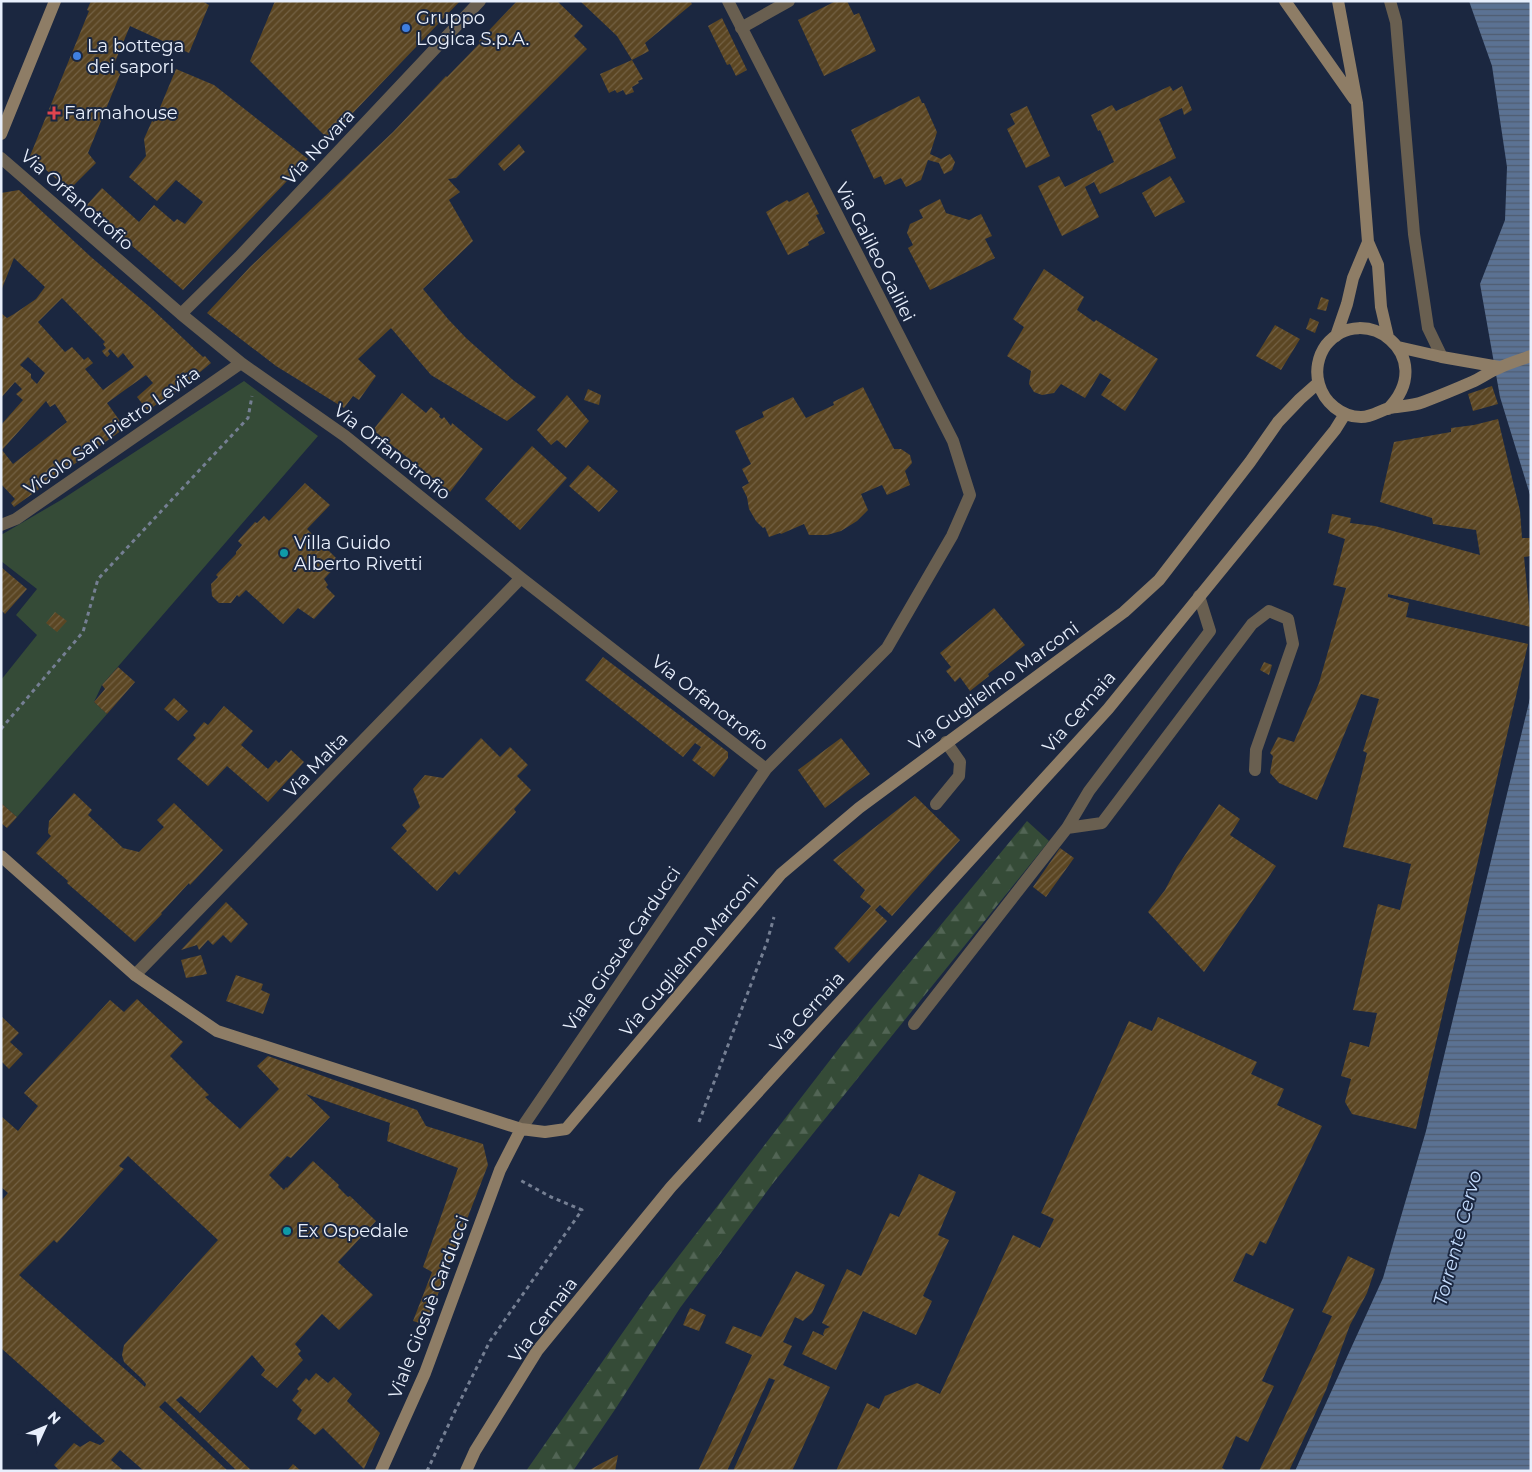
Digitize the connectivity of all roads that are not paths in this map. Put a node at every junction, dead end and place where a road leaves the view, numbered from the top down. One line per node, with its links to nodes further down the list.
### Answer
1 (55, 1): 10 (street)
2 (480, 1): 13 (street, Via Novara)
3 (728, 1): 8 (street, Via Galileo Galilei)
4 (789, 1): 8 (street)
5 (1285, 1): 9 (street)
6 (1338, 1): 9 (street)
7 (1390, 1): 18 (street)
8 (741, 28): 24 (street, Via Galileo Galilei)
9 (1357, 103): 12 (street)
10 (1, 134)
11 (1, 158): 13 (street, Via Orfanotrofio)
12 (1368, 242): 14 (street); 15 (street)
13 (181, 314): 19 (street, Via Orfanotrofio)
14 (1336, 336): 15 (street); 21 (street)
15 (1388, 337): 16 (street)
16 (1398, 347): 18 (street); 22 (street)
17 (1531, 356): 20 (street)
18 (1442, 357): 20 (street)
19 (241, 363): 25 (street, Vicolo San Pietro Levita); 26 (street, Via Orfanotrofio)
20 (1499, 367): 22 (street)
21 (1318, 383): 23 (street); 28 (street, Via Guglielmo Marconi)
22 (1388, 409): 23 (street)
23 (1345, 414): 27 (street, Via Cernaia)
24 (970, 495): 29 (street, Viale Giosuè Carducci)
25 (1, 525)
26 (521, 578): 29 (street, Via Orfanotrofio); 34 (street, Via Malta)
27 (1200, 596): 32 (street); 38 (street, Via Cernaia)
28 (946, 742): 31 (street); 36 (street, Via Guglielmo Marconi)
29 (766, 769): 36 (street, Viale Giosuè Carducci)
30 (1255, 770): 32 (street)
31 (936, 804)
32 (1067, 828): 35 (street)
33 (1, 856): 34 (street, Via Guglielmo Marconi)
34 (135, 975): 36 (street, Via Guglielmo Marconi)
35 (914, 1024)
36 (521, 1130): 37 (street, Viale Giosuè Carducci)
37 (381, 1471)
38 (466, 1471)

